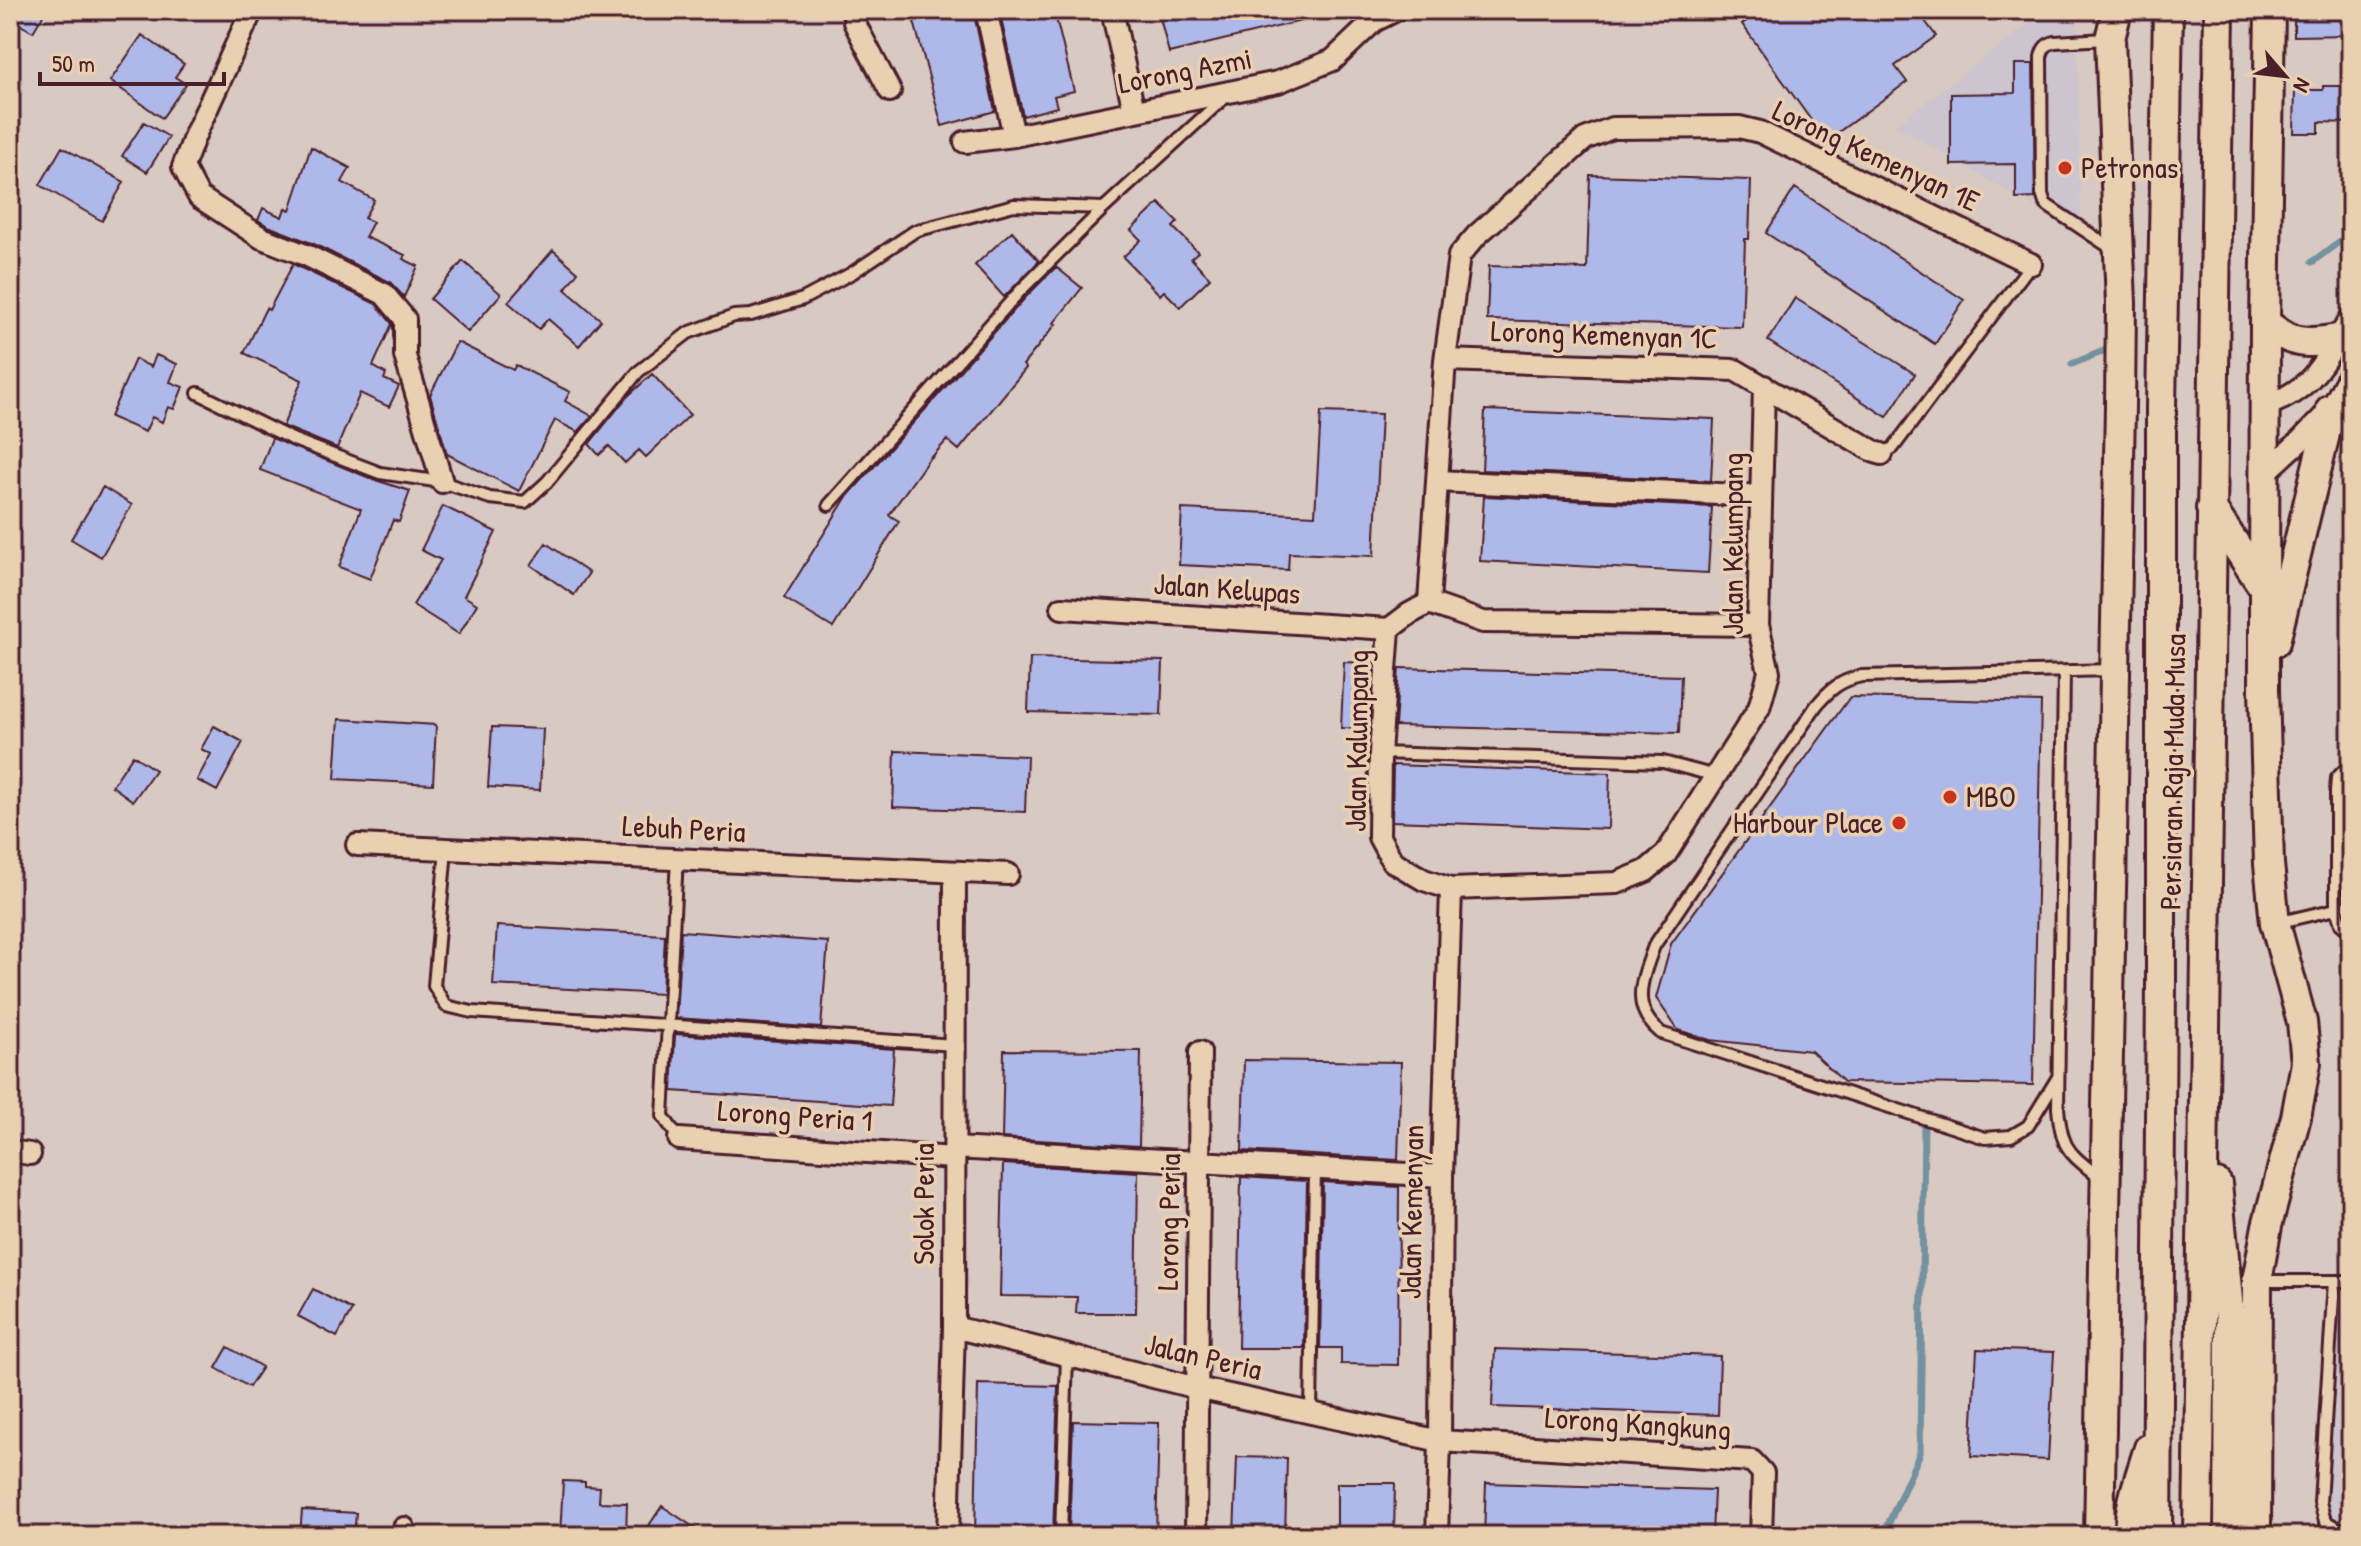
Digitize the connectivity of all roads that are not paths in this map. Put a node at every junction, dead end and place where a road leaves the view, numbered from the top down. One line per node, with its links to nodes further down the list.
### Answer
1 (252, 10): 33 (street)
2 (855, 10): 12 (street)
3 (986, 10): 15 (street)
4 (1112, 10): 14 (street)
5 (1396, 10): 10 (street, Lorong Azmi)
6 (2117, 10): 11 (main road)
7 (2168, 10): 28 (main road, Persiaran Raja Muda Musa)
8 (2219, 10): 36 (main road, Persiaran Raja Muda Musa)
9 (2270, 10): 20 (main road)
10 (1373, 16): 13 (street, Lorong Azmi)
11 (2110, 39): 18 (main road); 18 (lane)
12 (890, 91)
13 (1230, 92): 14 (street, Lorong Azmi); 17 (lane)
14 (1134, 111): 15 (street, Lorong Azmi)
15 (1014, 136): 16 (street, Lorong Azmi)
16 (965, 142)
17 (1104, 208): 33 (lane); 35 (lane)
18 (2119, 253): 26 (main road)
19 (2031, 264): 22 (street, Lorong Kemenyan 1E); 30 (lane)
20 (2265, 322): 21 (main road); 27 (main road)
21 (2344, 329): 27 (street)
22 (1445, 360): 24 (street, Lorong Kemenyan 1C); 32 (street, Lorong Kemenyan 1E)
23 (2351, 371): 29 (street)
24 (1764, 386): 30 (street, Lorong Kemenyan 1C); 34 (street, Jalan Kelumpang)
25 (198, 393): 33 (lane)
26 (2120, 406): 28 (main road); 42 (main road)
27 (2265, 406): 31 (main road)
28 (2161, 408): 76 (main road, Persiaran Raja Muda Musa)
29 (2331, 409): 31 (street); 44 (main road)
30 (1882, 454)
31 (2265, 473): 37 (main road)
32 (1437, 481): 34 (street); 38 (street, Lorong Kemenyan 1E)
33 (442, 482)
34 (1761, 496): 40 (street, Jalan Kelumpang)
35 (829, 505)
36 (2211, 508): 37 (main road); 58 (main road, Persiaran Raja Muda Musa)
37 (2264, 588): 44 (main road)
38 (1429, 603): 40 (street); 41 (street)
39 (1062, 608): 41 (street, Jalan Kelupas)
40 (1758, 625): 47 (street, Jalan Kelumpang)
41 (1389, 629): 45 (street, Jalan Kalumpang)
42 (2115, 670): 43 (lane); 68 (main road)
43 (2064, 672): 62 (lane); 62 (lane)
44 (2264, 689): 56 (main road)
45 (1380, 753): 47 (lane); 54 (street, Jalan Kalumpang)
46 (2351, 763): 55 (lane)
47 (1716, 776): 53 (street, Jalan Kelumpang)
48 (357, 845): 49 (street, Lebuh Peria)
49 (446, 849): 50 (street, Lebuh Peria); 59 (lane)
50 (677, 859): 51 (street, Lebuh Peria); 59 (lane)
51 (955, 872): 52 (street, Lebuh Peria); 60 (street, Solok Peria)
52 (1008, 874)
53 (1617, 883): 54 (street, Jalan Kalumpang)
54 (1451, 889): 67 (street, Jalan Kemenyan)
55 (2336, 909): 56 (lane); 57 (lane)
56 (2275, 923): 69 (main road)
57 (2351, 932)
58 (2203, 1024): 87 (main road, Persiaran Raja Muda Musa); 88 (main road)
59 (667, 1025): 60 (lane); 63 (lane)
60 (955, 1045): 64 (street, Solok Peria)
61 (1200, 1052): 65 (street, Lorong Peria)
62 (2058, 1077): 68 (lane)
63 (679, 1139): 64 (street, Lorong Peria 1)
64 (954, 1153): 65 (street, Lorong Peria 1); 72 (street, Solok Peria)
65 (1199, 1162): 66 (street, Lorong Peria 1); 74 (street, Lorong Peria)
66 (1315, 1169): 67 (street, Lorong Peria 1); 75 (lane)
67 (1442, 1176): 77 (street, Jalan Kemenyan)
68 (2106, 1184): 84 (main road)
69 (2257, 1281): 70 (lane); 89 (main road)
70 (2334, 1281): 71 (lane); 78 (lane)
71 (2351, 1281)
72 (954, 1327): 73 (street, Jalan Peria); 79 (street, Solok Peria)
73 (1067, 1356): 74 (street, Jalan Peria); 80 (lane)
74 (1197, 1388): 75 (street, Jalan Peria); 81 (street, Lorong Peria)
75 (1311, 1413): 77 (street, Jalan Peria)
76 (2157, 1425): 85 (main road); 86 (main road, Persiaran Raja Muda Musa)
77 (1440, 1441): 82 (street, Jalan Kemenyan); 83 (street, Lorong Kangkung)
78 (2351, 1533)
79 (948, 1536)
80 (1061, 1536)
81 (1196, 1536)
82 (1437, 1536)
83 (1761, 1536)
84 (2099, 1536)
85 (2129, 1536)
86 (2157, 1536)
87 (2198, 1536)
88 (2229, 1536)
89 (2256, 1536)

